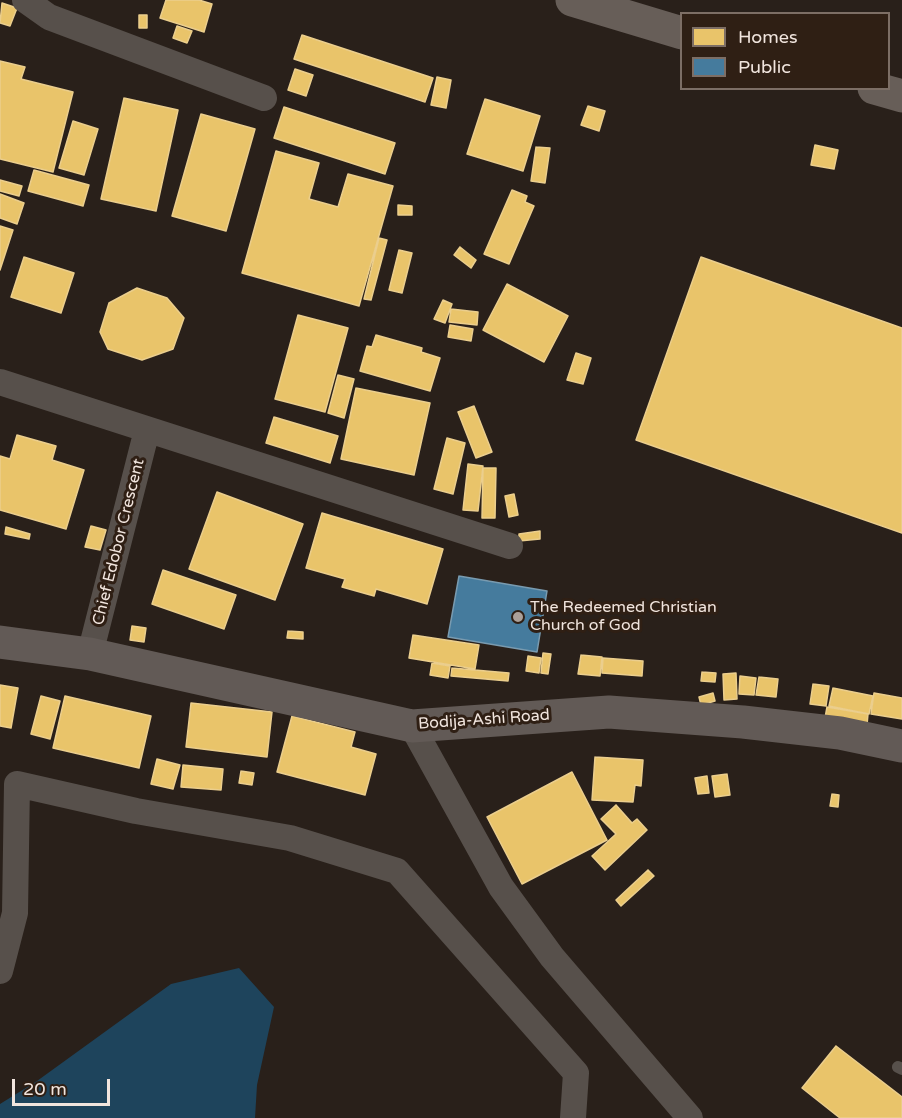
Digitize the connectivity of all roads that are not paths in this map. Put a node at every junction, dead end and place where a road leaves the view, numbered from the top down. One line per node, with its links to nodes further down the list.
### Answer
1 (25, 0): 6 (street)
2 (572, 0): 3 (highway)
3 (680, 33)
4 (881, 90): 5 (highway)
5 (902, 96)
6 (264, 98)
7 (0, 382): 8 (street)
8 (147, 430): 9 (street); 11 (street, Chief Edobor Crescent)
9 (510, 546)
10 (0, 642): 11 (street, Bodija-Ashi Road)
11 (90, 654): 12 (street, Bodija-Ashi Road)
12 (412, 726): 13 (street, Bodija-Ashi Road); 17 (street)
13 (902, 746)
14 (9, 783): 15 (street); 16 (street)
15 (0, 971)
16 (573, 1118)
17 (690, 1118)

